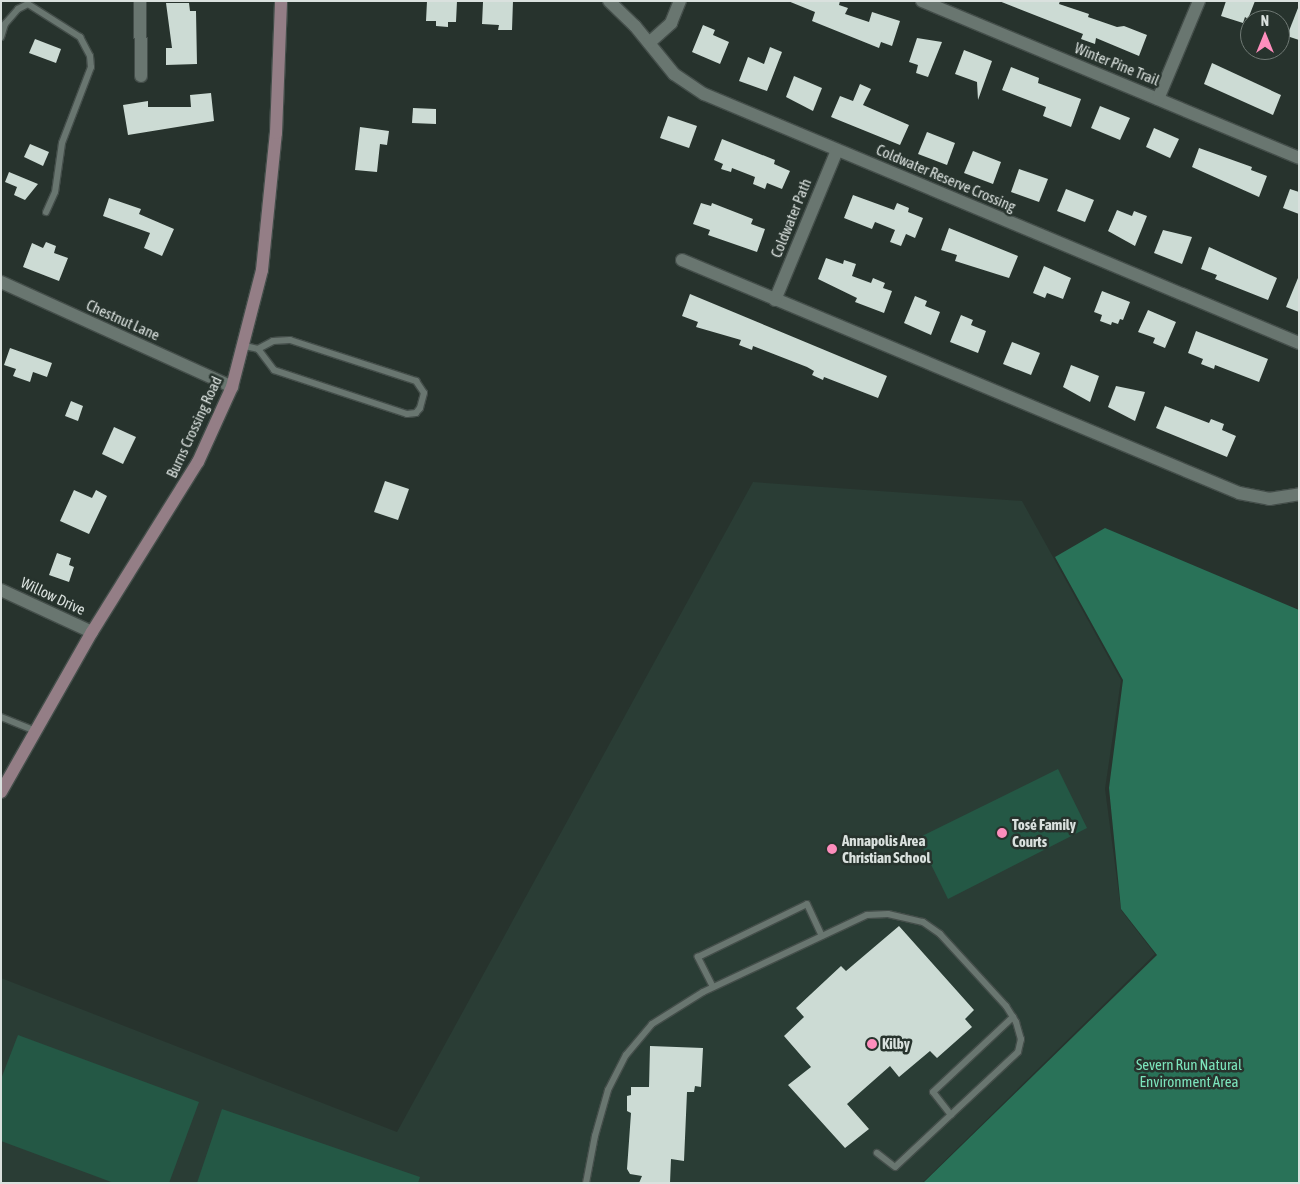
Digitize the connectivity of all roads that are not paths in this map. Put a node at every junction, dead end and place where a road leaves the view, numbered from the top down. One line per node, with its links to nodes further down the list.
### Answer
1 (140, 1): 9 (street)
2 (281, 1): 18 (street, Burns Crossing Road)
3 (609, 1): 8 (street, Coldwater Reserve Crossing)
4 (680, 1): 8 (street)
5 (922, 1): 10 (street, Winter Pine Trail)
6 (1199, 1): 10 (street)
7 (1, 37): 13 (lane)
8 (649, 43): 11 (street, Coldwater Reserve Crossing)
9 (141, 76)
10 (1158, 99): 12 (street, Winter Pine Trail)
11 (837, 150): 16 (street, Coldwater Path); 17 (street, Coldwater Reserve Crossing)
12 (1299, 158)
13 (46, 212)
14 (682, 260): 16 (street)
15 (1, 282): 20 (street, Chestnut Lane)
16 (775, 300): 21 (street)
17 (1299, 343)
18 (245, 346): 19 (lane); 20 (street, Burns Crossing Road)
19 (258, 348): 19 (lane)
20 (232, 387): 23 (street, Burns Crossing Road)
21 (1299, 494)
22 (1, 590): 23 (street, Willow Drive)
23 (92, 632): 25 (street, Burns Crossing Road)
24 (1, 717): 25 (lane)
25 (34, 730): 26 (street, Burns Crossing Road)
26 (1, 792)
27 (822, 936): 28 (lane); 28 (lane); 29 (lane)
28 (713, 987): 32 (lane)
29 (1013, 1017): 30 (lane); 30 (lane)
30 (951, 1115): 31 (lane)
31 (877, 1153)
32 (586, 1183)

